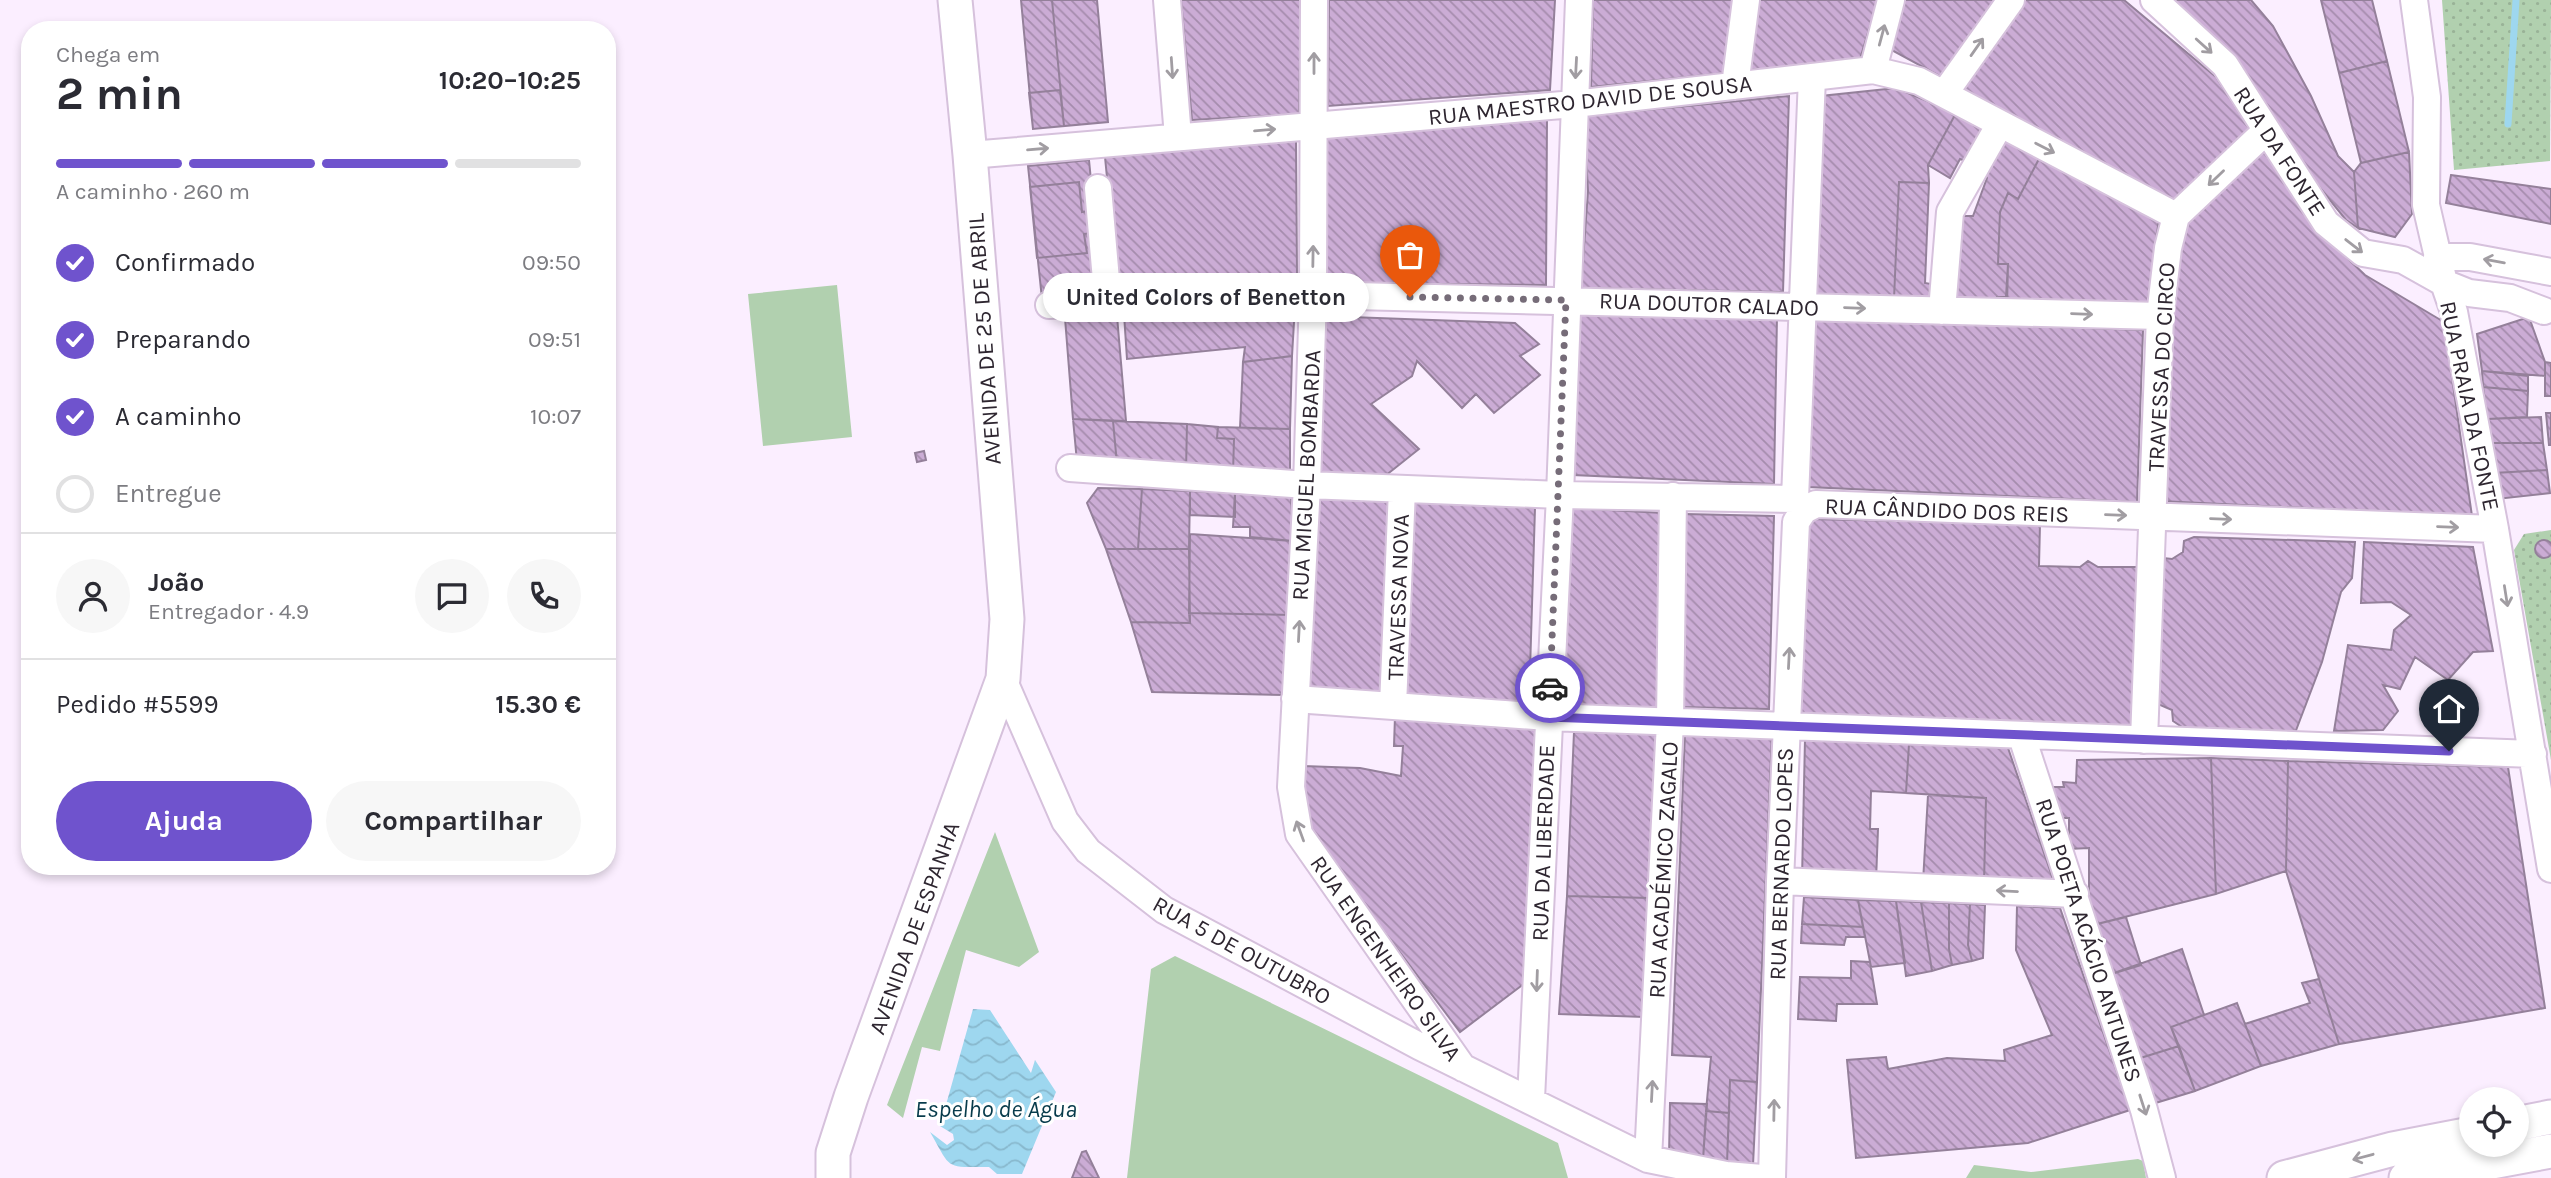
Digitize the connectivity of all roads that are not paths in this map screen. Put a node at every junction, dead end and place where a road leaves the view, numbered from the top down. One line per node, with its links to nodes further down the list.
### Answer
1 (955, 0): 19 (main road, AVENIDA DE 25 DE ABRIL)
2 (1167, 0): 18 (street, one-way to 18)
3 (1314, 0): 16 (street, RUA MIGUEL BOMBARDA, one-way to 3)
4 (1579, 0): 14 (street, RUA DA LIBERDADE, one-way to 14)
5 (1746, 0): 12 (street)
6 (1891, 0): 10 (street, one-way to 6)
7 (2011, 0): 13 (street, one-way to 7)
8 (2154, 0): 17 (street, RUA DA FONTE, one-way to 17)
9 (2414, 0): 22 (street, RUA PRAIA DA FONTE)
10 (1872, 70): 11 (street, RUA MAESTRO DAVID DE SOUSA); 13 (street, RUA MAESTRO DAVID DE SOUSA)
11 (1812, 77): 12 (street, RUA MAESTRO DAVID DE SOUSA); 30 (street, RUA BERNARDO LOPES)
12 (1735, 86): 14 (street, RUA MAESTRO DAVID DE SOUSA)
13 (1944, 94): 15 (street, RUA MAESTRO DAVID DE SOUSA)
14 (1574, 104): 16 (street, RUA MAESTRO DAVID DE SOUSA); 27 (street, RUA DA LIBERDADE)
15 (2000, 124): 21 (street, RUA MAESTRO DAVID DE SOUSA, one-way to 21); 31 (street)
16 (1315, 126): 18 (street, RUA MAESTRO DAVID DE SOUSA, one-way to 16); 26 (street, RUA MIGUEL BOMBARDA, one-way to 16)
17 (2266, 131): 21 (street, one-way to 21); 24 (street, RUA DA FONTE, one-way to 24)
18 (1178, 137): 19 (street, RUA MAESTRO DAVID DE SOUSA, one-way to 18)
19 (970, 155): 42 (main road, AVENIDA DE 25 DE ABRIL)
20 (1098, 188): 28 (street)
21 (2176, 216): 32 (street, TRAVESSA DO CIRCO)
22 (2437, 257): 23 (street, one-way to 22); 24 (street, RUA PRAIA DA FONTE)
23 (2551, 272)
24 (2444, 283): 33 (street, RUA DA FONTE); 41 (street, RUA PRAIA DA FONTE)
25 (2551, 283): 33 (street)
26 (1313, 295): 27 (street, RUA DOUTOR CALADO); 28 (street, RUA DOUTOR CALADO); 35 (street, RUA MIGUEL BOMBARDA)
27 (1566, 300): 30 (street, RUA DOUTOR CALADO); 37 (street, RUA DA LIBERDADE)
28 (1108, 303): 29 (street, RUA DOUTOR CALADO)
29 (1049, 305)
30 (1802, 307): 31 (street, RUA DOUTOR CALADO, one-way to 31); 39 (street, RUA BERNARDO LOPES)
31 (1942, 310): 32 (street, RUA DOUTOR CALADO, one-way to 32)
32 (2160, 316): 40 (street, TRAVESSA DO CIRCO)
33 (2548, 316)
34 (1070, 468): 35 (street, RUA CÂNDIDO DOS REIS)
35 (1307, 485): 36 (street, RUA CÂNDIDO DOS REIS); 43 (street, RUA MIGUEL BOMBARDA, one-way to 35)
36 (1402, 489): 37 (street, RUA CÂNDIDO DOS REIS); 44 (street, TRAVESSA NOVA)
37 (1560, 495): 38 (street, RUA CÂNDIDO DOS REIS); 45 (street, RUA DA LIBERDADE)
38 (1673, 496): 39 (street, RUA CÂNDIDO DOS REIS); 46 (street, RUA ACADÉMICO ZAGALO)
39 (1799, 505): 40 (street, RUA CÂNDIDO DOS REIS, one-way to 40); 47 (street, RUA BERNARDO LOPES, one-way to 39)
40 (2153, 516): 41 (street, RUA CÂNDIDO DOS REIS, one-way to 41); 49 (street, TRAVESSA DO CIRCO)
41 (2495, 529): 50 (street, RUA PRAIA DA FONTE, one-way to 50)
42 (1003, 679): 54 (street, RUA 5 DE OUTUBRO); 61 (main road, AVENIDA DE ESPANHA)
43 (1295, 699): 44 (street); 54 (street, RUA ENGENHEIRO SILVA, one-way to 43)
44 (1393, 706): 45 (street)
45 (1548, 717): 46 (street); 55 (street, RUA DA LIBERDADE, one-way to 55)
46 (1670, 722): 47 (street); 60 (street, RUA ACADÉMICO ZAGALO, one-way to 46)
47 (1786, 726): 48 (street); 52 (street, RUA BERNARDO LOPES)
48 (2022, 737): 49 (street); 53 (street, RUA POETA ACÁCIO ANTUNES)
49 (2144, 740): 50 (street)
50 (2532, 754): 51 (street, RUA PRAIA DA FONTE)
51 (2551, 869)
52 (1780, 881): 53 (street, one-way to 52); 63 (street, RUA BERNARDO LOPES, one-way to 52)
53 (2075, 894): 64 (street, RUA POETA ACÁCIO ANTUNES, one-way to 64)
54 (1463, 1068): 55 (street, RUA ENGENHEIRO SILVA)
55 (1531, 1099): 60 (street, RUA ENGENHEIRO SILVA)
56 (2551, 1118): 57 (main road)
57 (2529, 1122)
58 (2459, 1136): 65 (main road, one-way to 65)
59 (2551, 1152): 66 (main road)
60 (1648, 1159): 62 (street, RUA ENGENHEIRO SILVA)
61 (833, 1178)
62 (1762, 1178)
63 (1772, 1178)
64 (2162, 1178)
65 (2284, 1178)
66 (2406, 1178)

